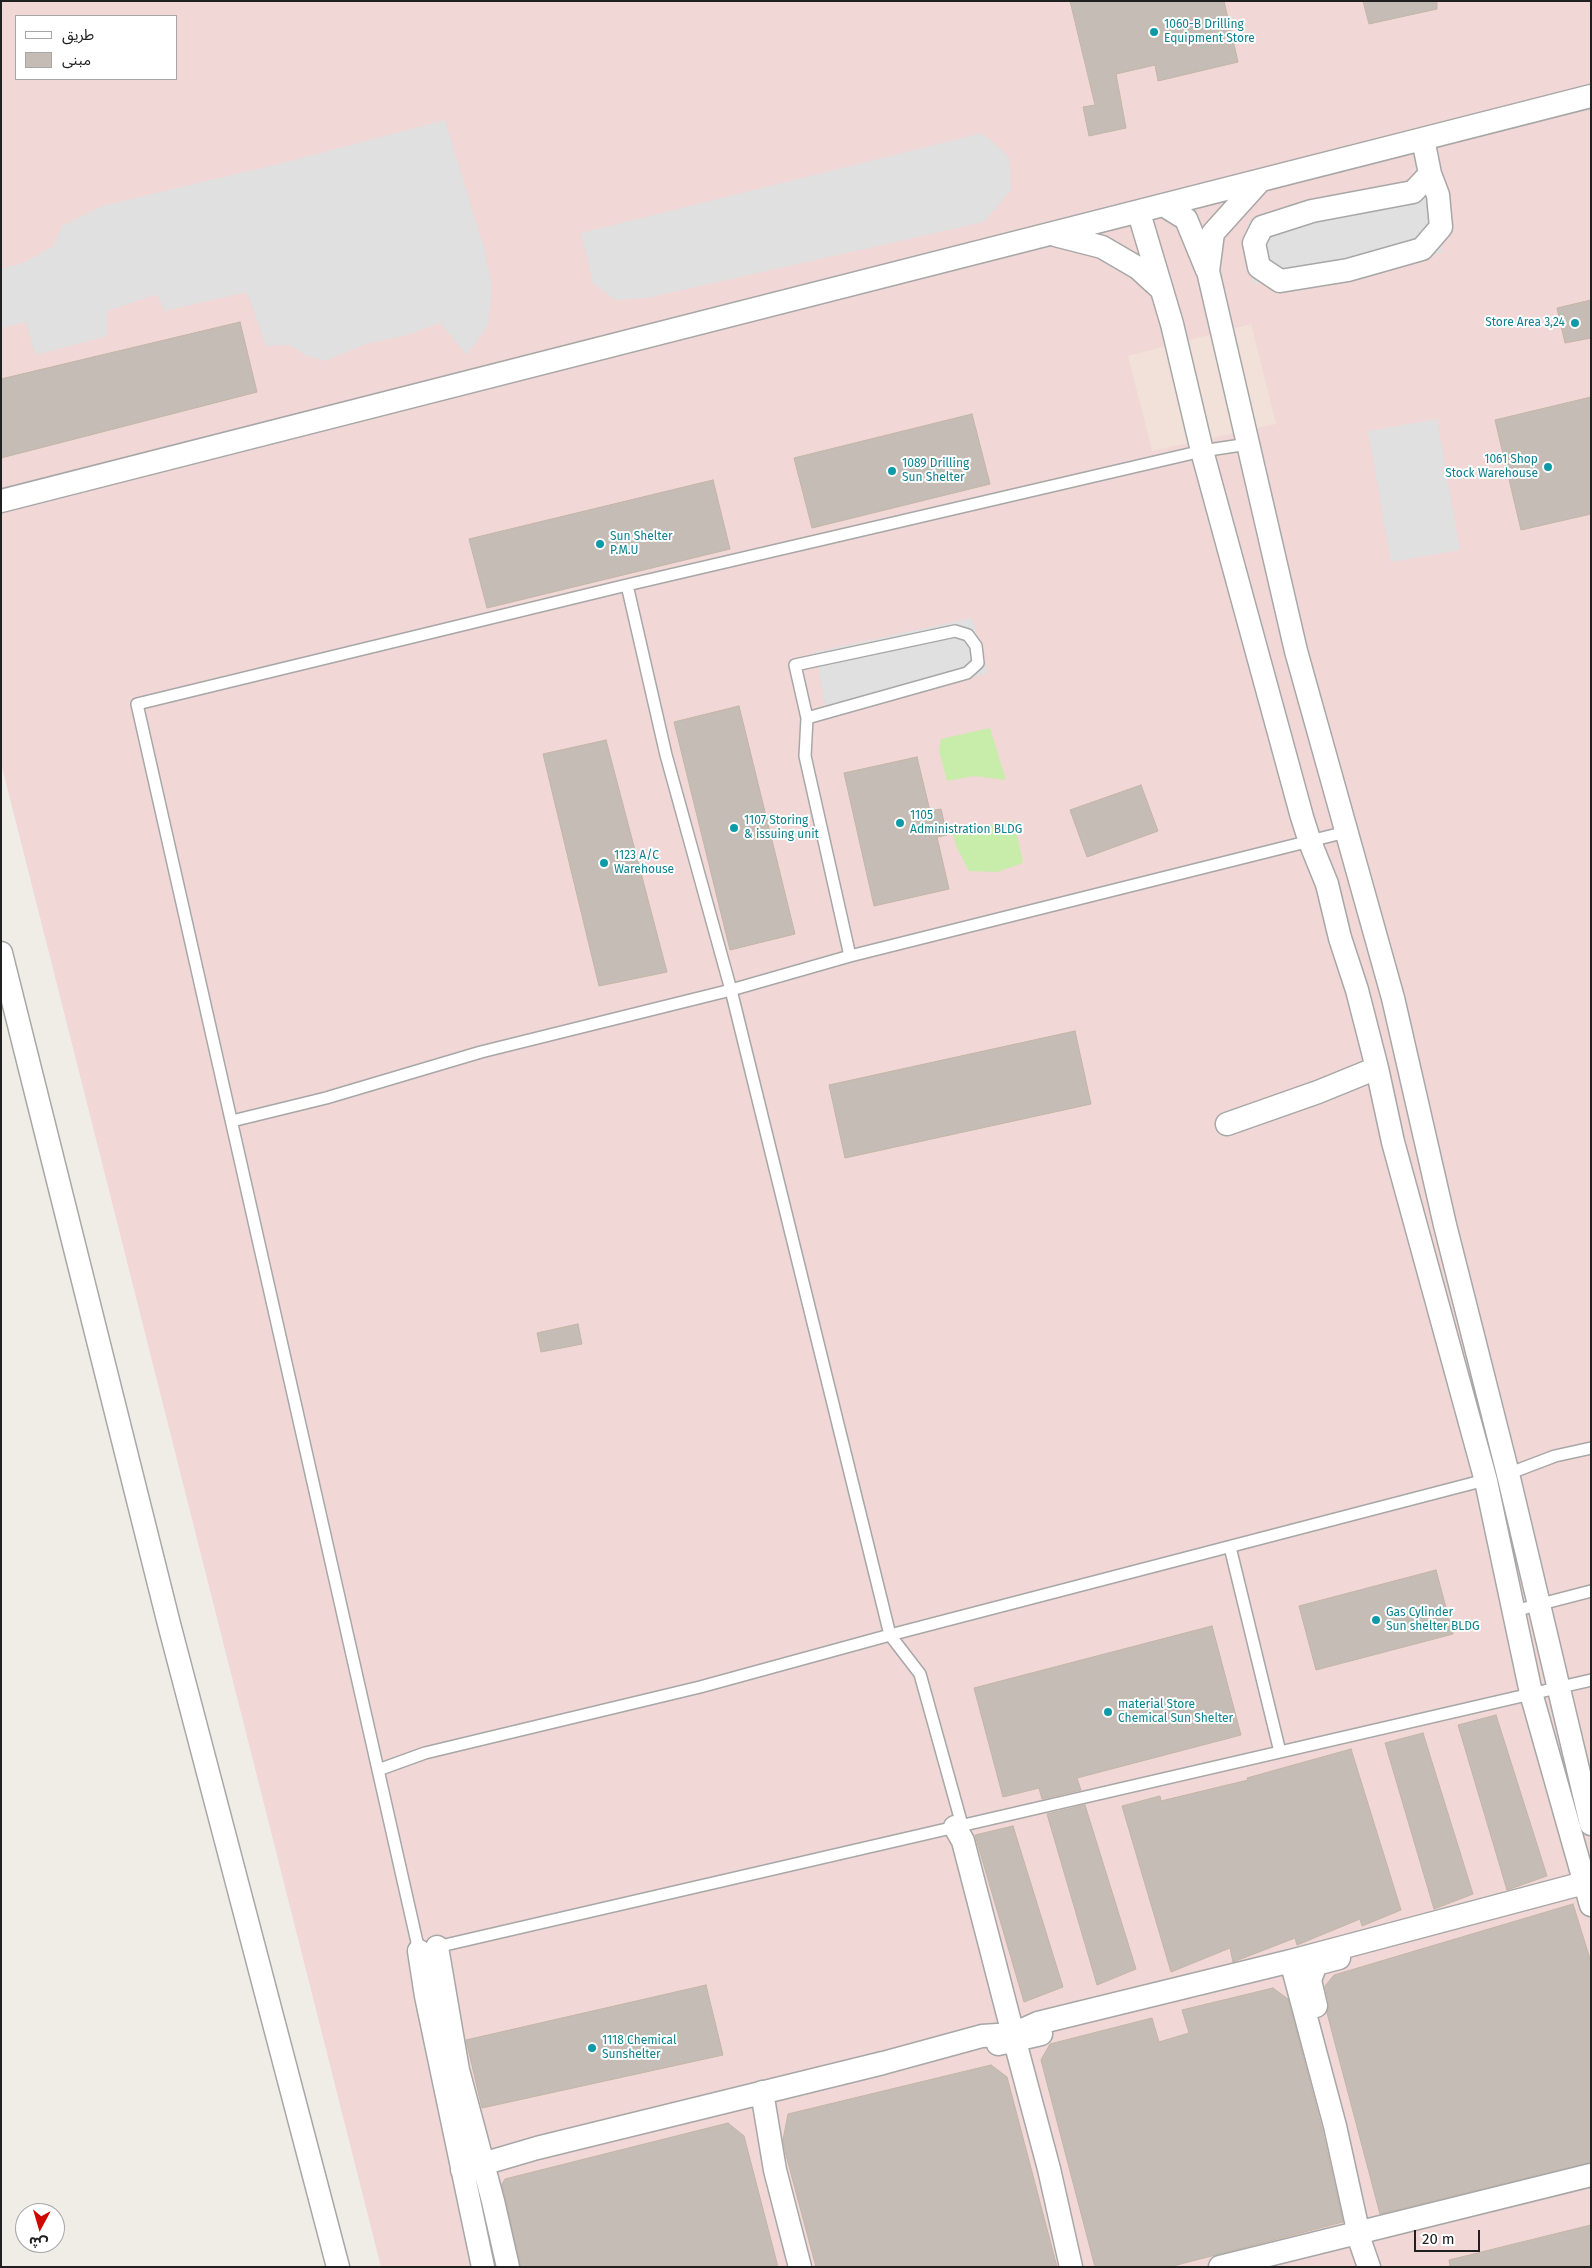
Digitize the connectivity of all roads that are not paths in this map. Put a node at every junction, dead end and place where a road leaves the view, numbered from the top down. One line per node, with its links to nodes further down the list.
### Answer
1 (1591, 96): 2 (street)
2 (1423, 139): 3 (street); 4 (street)
3 (1430, 174): 3 (street)
4 (1259, 182): 5 (street); 8 (street)
5 (1165, 206): 6 (street); 8 (street)
6 (1139, 213): 7 (street); 9 (street)
7 (1052, 234): 9 (street); 12 (street)
8 (1208, 271): 10 (street)
9 (1162, 290): 11 (street)
10 (1248, 444): 11 (lane); 15 (street)
11 (1202, 451): 13 (lane); 16 (street)
12 (1, 501)
13 (627, 585): 19 (lane); 21 (lane)
14 (807, 718): 14 (lane); 18 (lane)
15 (1346, 832): 16 (lane); 24 (street)
16 (1310, 842): 18 (lane); 20 (street)
17 (1, 953): 49 (street)
18 (850, 956): 19 (lane)
19 (731, 990): 21 (lane); 30 (lane)
20 (1377, 1068): 22 (street); 25 (street)
21 (232, 1121): 35 (lane)
22 (1228, 1124)
23 (1591, 1448): 24 (lane)
24 (1508, 1474): 25 (lane); 28 (street)
25 (1486, 1480): 26 (lane); 29 (street)
26 (1230, 1547): 30 (lane); 34 (lane)
27 (1591, 1591): 28 (lane)
28 (1538, 1605): 29 (lane); 32 (street)
29 (1514, 1611): 33 (street)
30 (890, 1635): 35 (lane); 37 (lane)
31 (1591, 1680): 32 (lane)
32 (1557, 1689): 33 (lane); 36 (street)
33 (1531, 1693): 34 (lane); 38 (street)
34 (1280, 1752): 37 (lane)
35 (378, 1770): 39 (lane)
36 (1591, 1824)
37 (963, 1825): 39 (lane); 42 (street)
38 (1587, 1894): 40 (street); 41 (street)
39 (428, 1949): 44 (street); 46 (street)
40 (1316, 1964): 41 (street); 48 (street)
41 (1292, 1965): 42 (street); 48 (street)
42 (1023, 2034): 43 (street); 54 (street); 55 (street)
43 (755, 2098): 44 (street); 52 (street); 53 (street)
44 (485, 2169): 46 (street); 51 (street)
45 (1591, 2175): 48 (street)
46 (464, 2176): 50 (street)
47 (1591, 2188): 48 (street)
48 (1367, 2237): 56 (street); 57 (street); 58 (street); 59 (street)
49 (338, 2267)
50 (484, 2267)
51 (508, 2267)
52 (790, 2267)
53 (800, 2267)
54 (1071, 2267)
55 (1084, 2267)
56 (1220, 2267)
57 (1270, 2267)
58 (1369, 2267)
59 (1382, 2267)

